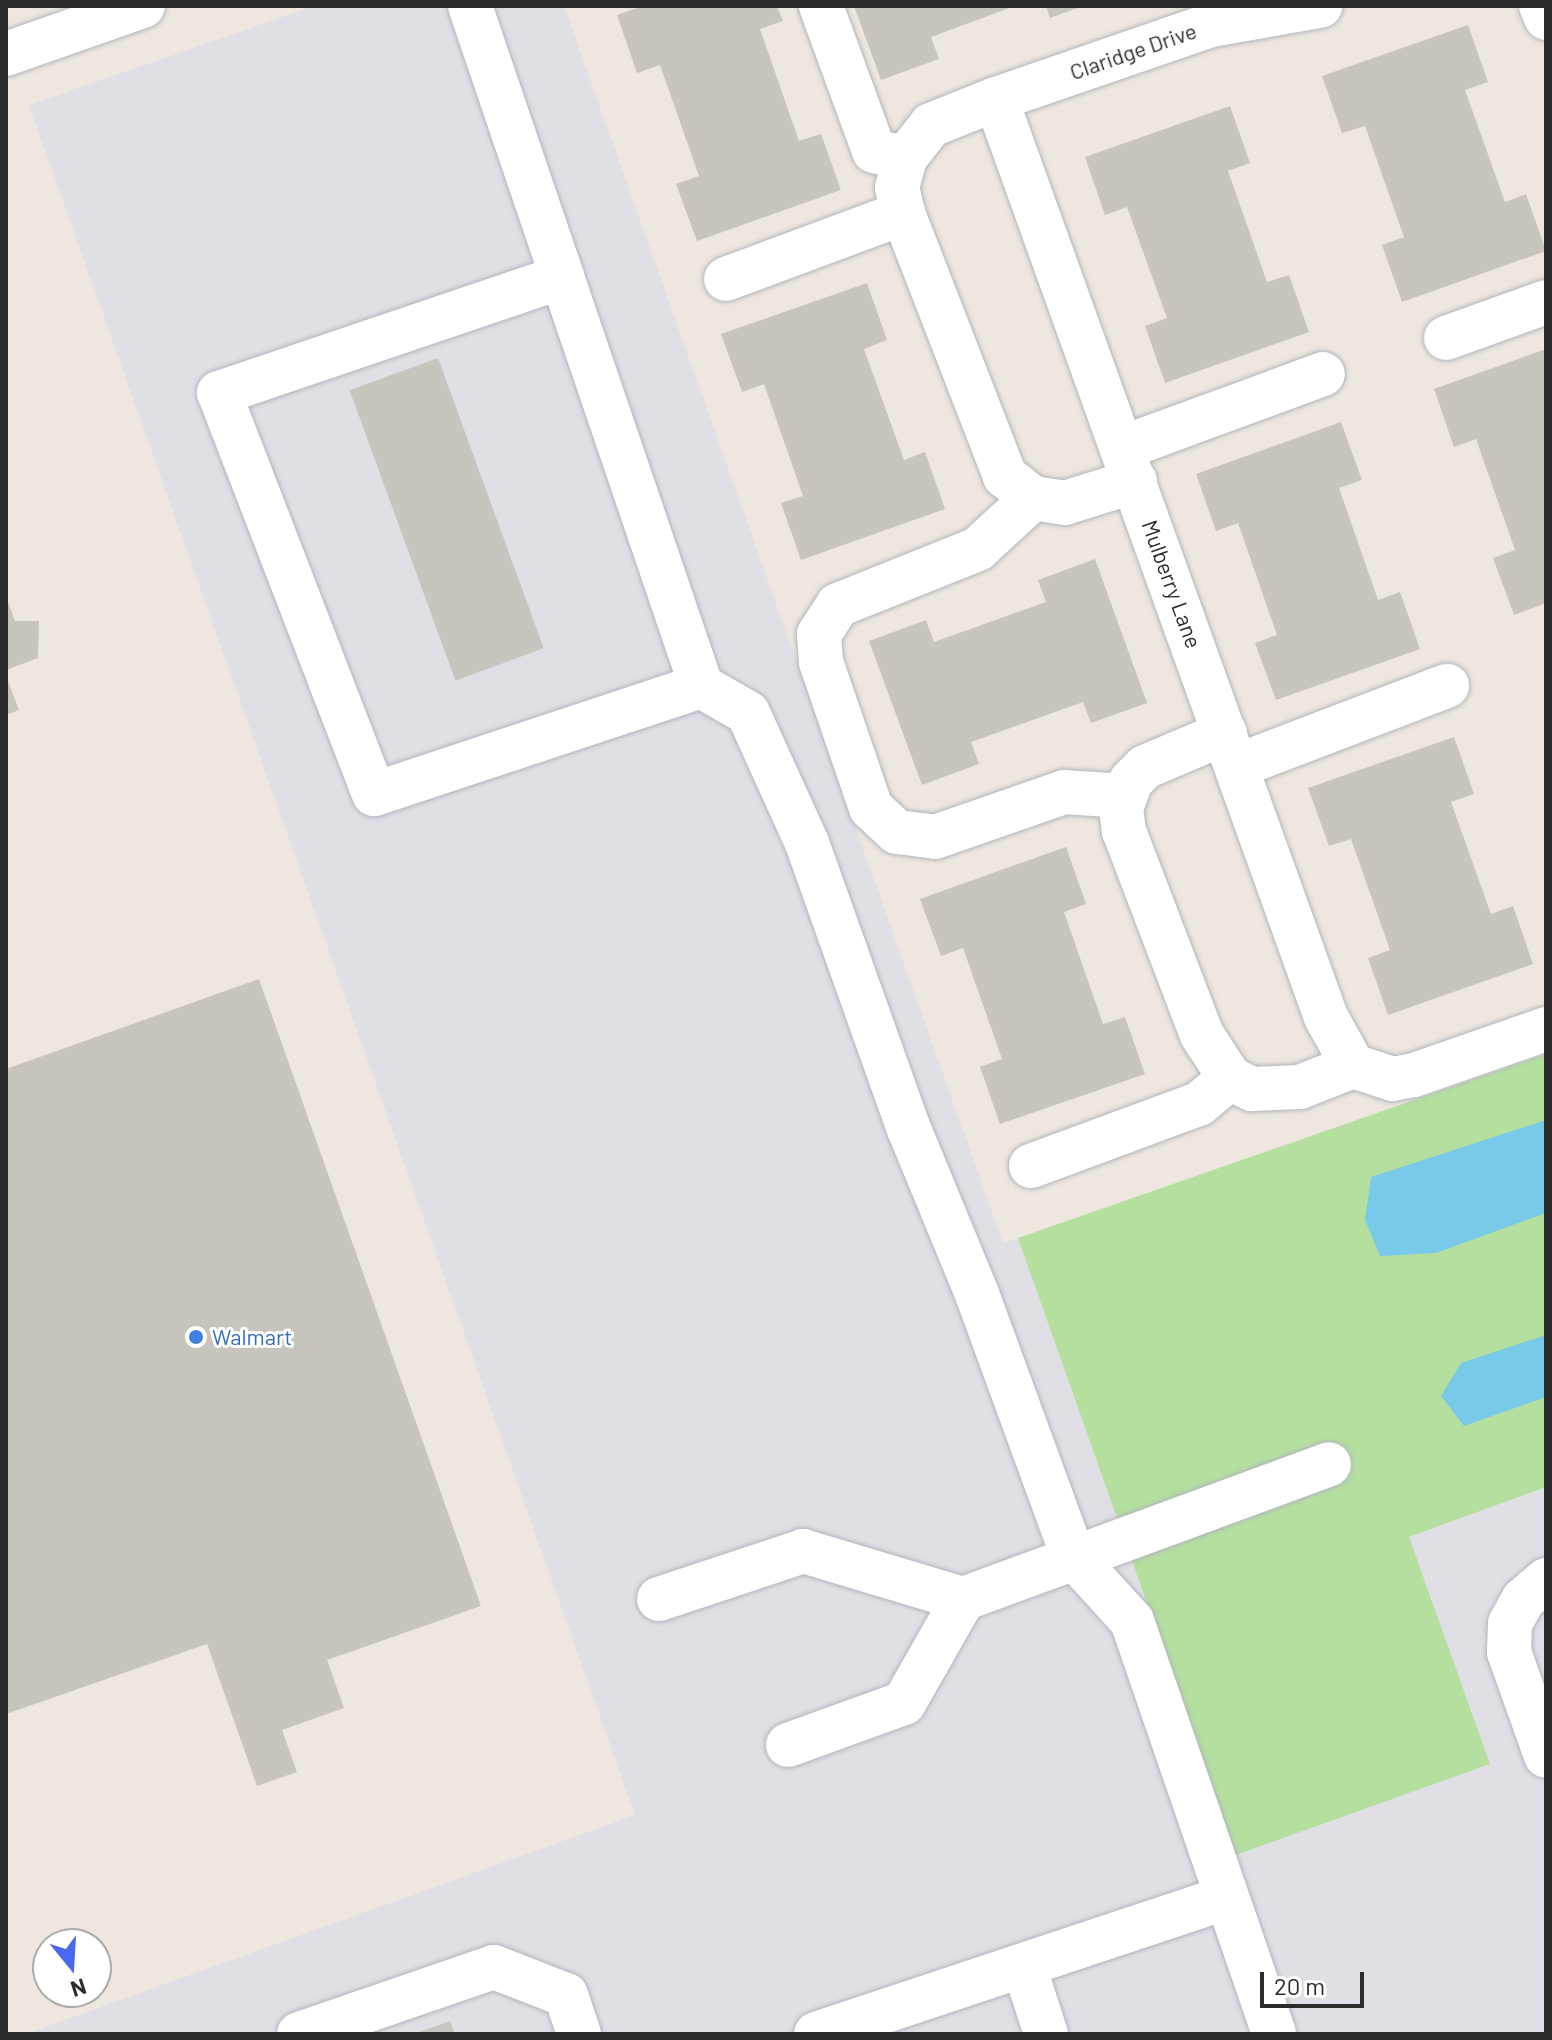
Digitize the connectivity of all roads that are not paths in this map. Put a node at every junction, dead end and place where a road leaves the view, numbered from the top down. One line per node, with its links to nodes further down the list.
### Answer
1 (143, 6): 8 (street)
2 (470, 6): 12 (street)
3 (821, 6): 10 (street)
4 (1320, 6): 7 (street, Claridge Drive)
5 (1541, 6): 6 (street)
6 (1546, 18)
7 (1157, 23): 9 (street, Claridge Drive)
8 (6, 54)
9 (996, 99): 10 (street, Claridge Drive); 17 (street, Mulberry Lane)
10 (905, 158): 11 (street)
11 (903, 213): 13 (street); 18 (street)
12 (562, 277): 19 (street); 19 (street)
13 (726, 279)
14 (1546, 302): 15 (street)
15 (1446, 338)
16 (1323, 374): 17 (street)
17 (1128, 465): 18 (street); 21 (street, Mulberry Lane)
18 (1033, 498): 22 (street)
19 (701, 686): 28 (street)
20 (1447, 686): 21 (street)
21 (1231, 749): 22 (street); 24 (street, Mulberry Lane)
22 (1124, 796): 25 (street)
23 (1546, 1029): 24 (street)
24 (1353, 1066): 25 (street)
25 (1230, 1078): 26 (street)
26 (1031, 1166)
27 (1329, 1464): 28 (street)
28 (1073, 1556): 31 (street); 34 (street)
29 (1546, 1580): 33 (street)
30 (659, 1599): 31 (street)
31 (963, 1599): 32 (street)
32 (788, 1745)
33 (1546, 1756)
34 (1226, 1898): 35 (street); 40 (street)
35 (1024, 1966): 38 (street); 39 (street)
36 (299, 2034): 37 (street)
37 (579, 2034)
38 (816, 2034)
39 (1046, 2034)
40 (1274, 2034)

